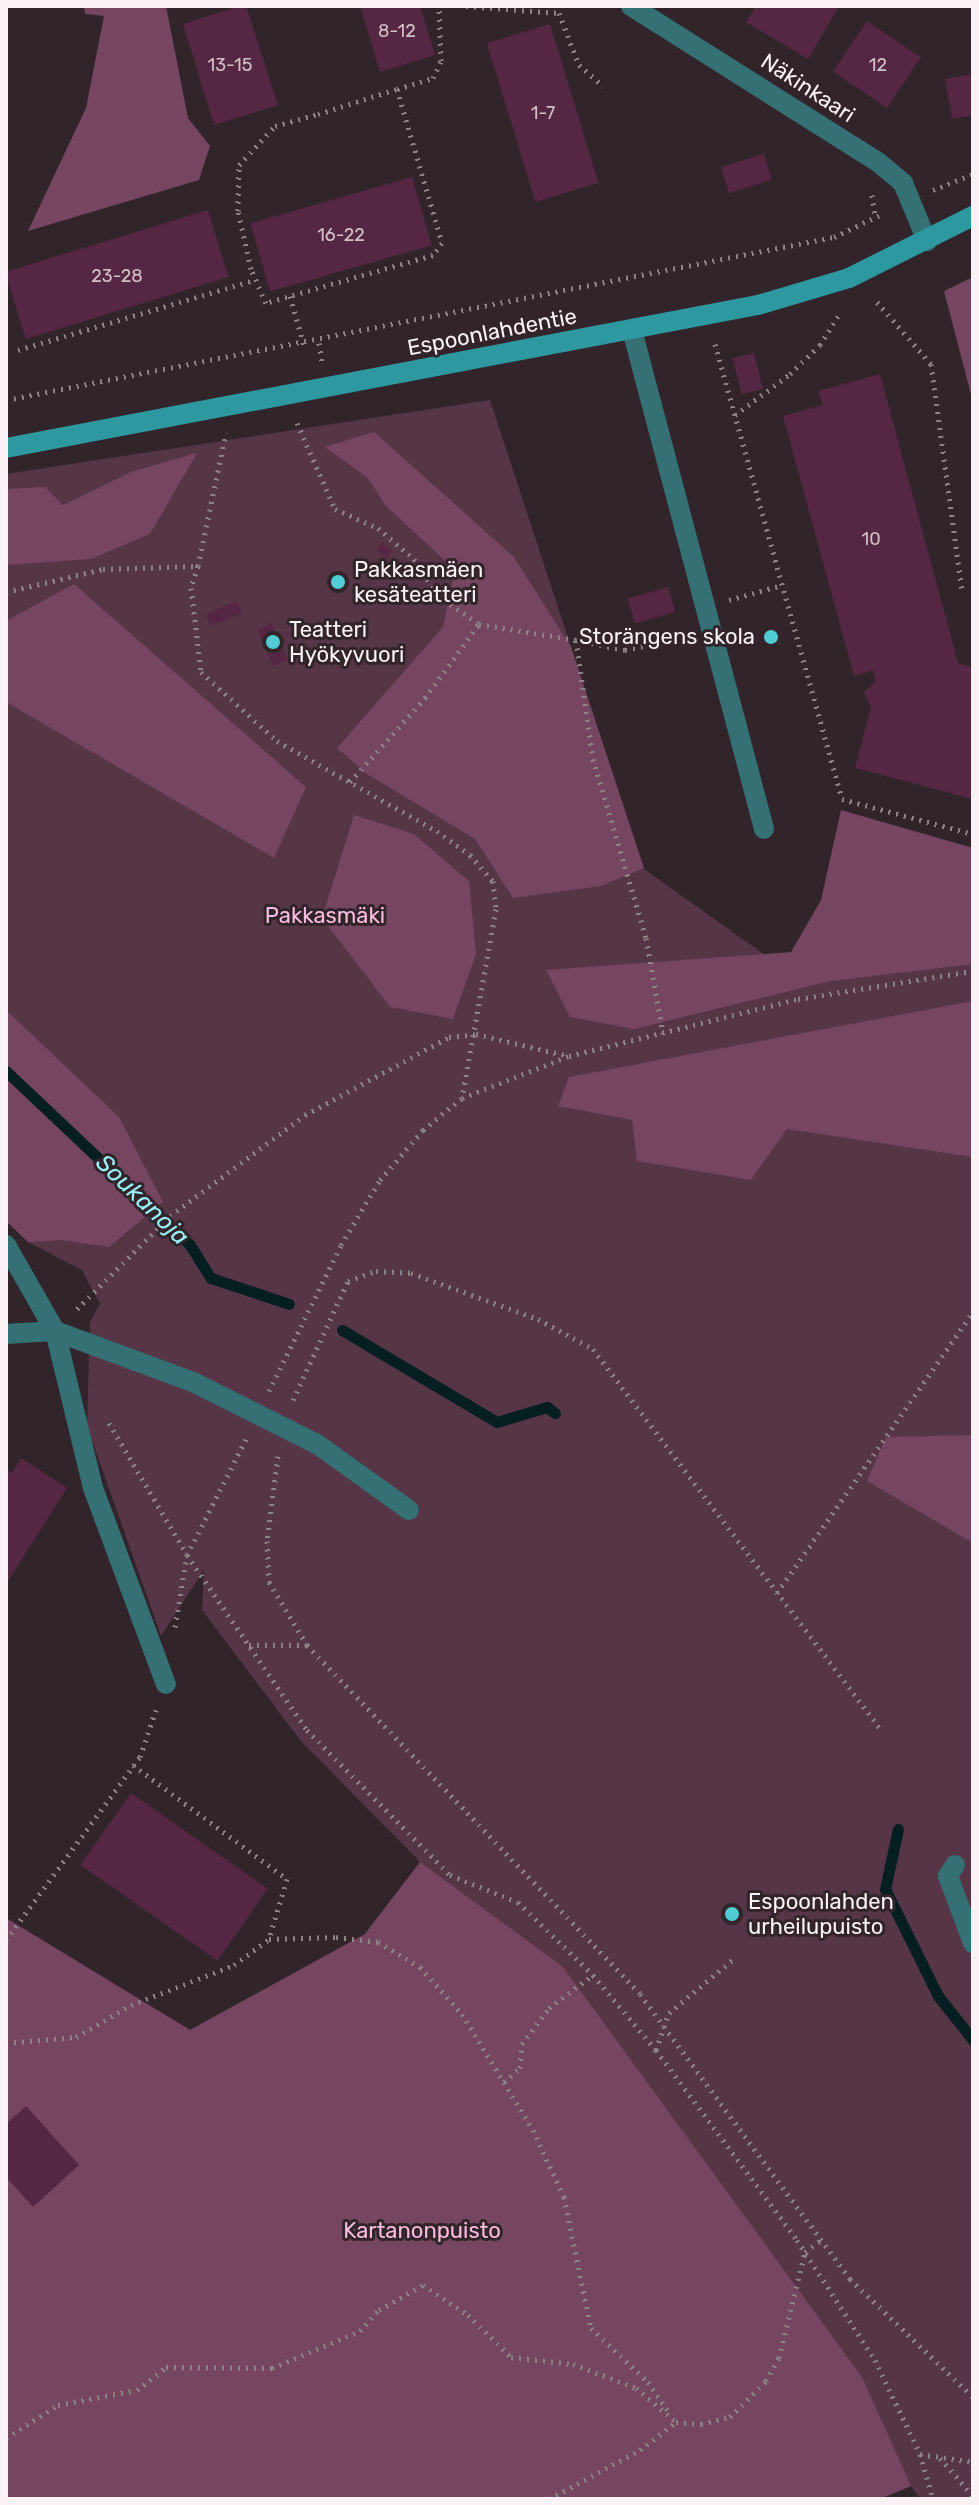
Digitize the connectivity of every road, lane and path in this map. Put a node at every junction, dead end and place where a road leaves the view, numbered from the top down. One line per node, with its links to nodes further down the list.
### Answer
1 (439, 6): 5 (path)
2 (466, 6): 4 (path)
3 (631, 6): 7 (street, Näkinkaari)
4 (603, 86)
5 (397, 89): 10 (path); 11 (path)
6 (973, 174): 7 (path)
7 (911, 200): 9 (street, Näkinkaari); 16 (path)
8 (973, 216): 9 (street, Espoonlahdentie)
9 (927, 241): 14 (street, Espoonlahdentie)
10 (255, 280): 11 (path); 17 (path)
11 (290, 296): 16 (path)
12 (877, 302): 25 (path)
13 (839, 315): 20 (path)
14 (632, 330): 19 (street, Espoonlahdentie); 27 (street)
15 (715, 344): 20 (path)
16 (304, 345): 18 (path)
17 (18, 350)
18 (6, 400)
19 (223, 409): 22 (street, Espoonlahdentie); 23 (path)
20 (735, 415): 24 (path)
21 (297, 423): 28 (path)
22 (6, 448)
23 (198, 566): 26 (path); 31 (path)
24 (782, 585): 27 (path); 33 (path)
25 (962, 591)
26 (6, 592)
27 (705, 607): 29 (street)
28 (479, 624): 30 (path); 31 (path)
29 (712, 630): 30 (path); 32 (street)
30 (576, 640): 35 (path)
31 (350, 782): 36 (path)
32 (764, 829)
33 (973, 834)
34 (973, 971): 35 (path)
35 (663, 1033): 37 (path)
36 (476, 1034): 37 (path); 38 (path); 41 (path)
37 (569, 1056): 38 (path)
38 (462, 1098): 44 (path)
39 (6, 1245): 41 (street)
40 (973, 1312): 48 (path)
41 (55, 1331): 42 (street); 44 (street); 51 (street)
42 (6, 1334)
43 (102, 1410): 47 (path)
44 (260, 1412): 45 (street); 47 (path)
45 (282, 1425): 46 (street); 48 (path); 50 (path)
46 (409, 1510)
47 (187, 1555): 49 (path); 51 (path)
48 (777, 1593): 52 (path)
49 (249, 1645): 50 (path); 59 (path)
50 (307, 1645): 60 (path)
51 (166, 1684): 53 (path)
52 (881, 1730)
53 (133, 1765): 55 (path); 56 (path)
54 (955, 1865): 57 (street)
55 (269, 1939): 61 (path); 63 (path)
56 (6, 1940)
57 (973, 1943)
58 (736, 1957): 60 (path)
59 (593, 1975): 62 (path); 63 (path)
60 (665, 2034): 62 (path); 64 (path)
61 (6, 2043)
62 (656, 2050): 65 (path)
63 (504, 2082): 67 (path)
64 (820, 2241): 65 (path); 66 (path)
65 (805, 2252): 67 (path); 69 (path)
66 (973, 2397)
67 (676, 2422): 68 (path); 73 (path)
68 (6, 2438)
69 (920, 2454): 70 (path); 74 (path)
70 (939, 2457): 71 (path); 72 (path)
71 (973, 2462)
72 (973, 2496)
73 (549, 2499)
74 (933, 2499)

